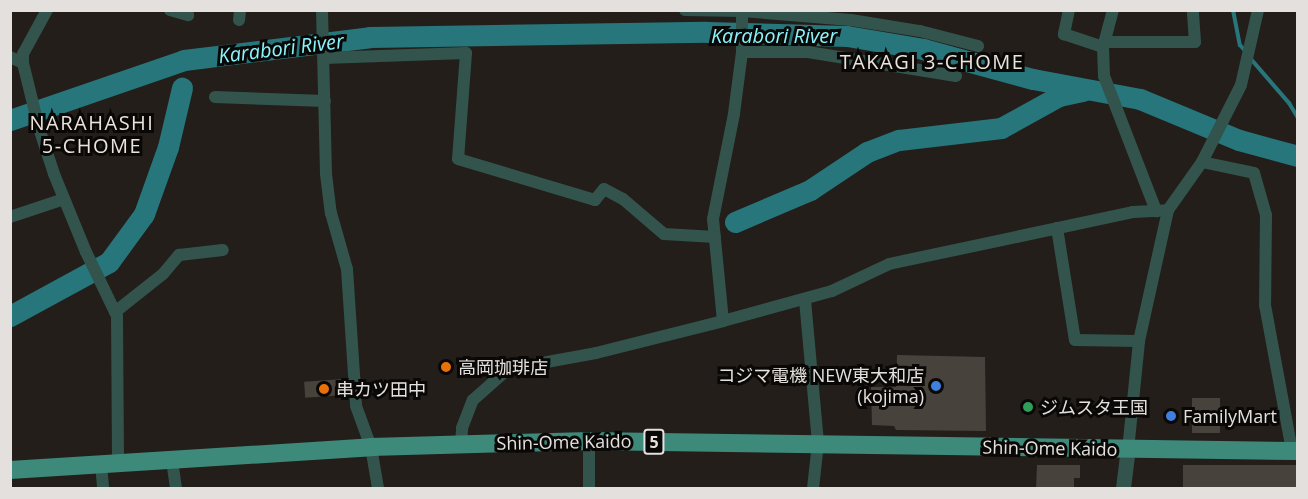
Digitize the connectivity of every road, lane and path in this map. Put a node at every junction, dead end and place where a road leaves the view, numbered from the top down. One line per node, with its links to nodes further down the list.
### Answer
1 (47, 10): 18 (street)
2 (170, 10): 10 (street)
3 (685, 10): 9 (street)
4 (1069, 10): 13 (street)
5 (1113, 10): 13 (street)
6 (1193, 10): 13 (street)
7 (1258, 10): 22 (street)
8 (776, 11): 9 (street); 12 (street)
9 (742, 14): 15 (street)
10 (188, 15)
11 (322, 16): 16 (street)
12 (872, 17): 14 (street)
13 (1104, 44): 24 (street)
14 (978, 46)
15 (742, 50): 19 (street); 27 (street)
16 (324, 56): 21 (street); 27 (street)
17 (10, 57): 18 (street)
18 (23, 63): 23 (street)
19 (956, 76)
20 (215, 97): 21 (street)
21 (325, 101): 36 (street)
22 (1202, 162): 24 (street); 38 (street)
23 (64, 199): 25 (street); 30 (street)
24 (1162, 210): 26 (street); 32 (street)
25 (10, 217)
26 (1057, 228): 29 (street); 32 (street)
27 (715, 237): 31 (street)
28 (223, 250): 30 (street)
29 (805, 300): 31 (street); 34 (street)
30 (115, 312): 40 (street)
31 (723, 321): 35 (street)
32 (1139, 341): 37 (street)
33 (589, 441): 34 (main road, Shin-Ome Kaido / 5); 35 (main road, Shin-Ome Kaido / 5); 45 (street)
34 (818, 443): 37 (main road, Shin-Ome Kaido / 5); 46 (street)
35 (461, 444): 36 (main road, Shin-Ome Kaido / 5)
36 (371, 447): 39 (main road, Shin-Ome Kaido / 5); 44 (street)
37 (1128, 450): 38 (main road, Shin-Ome Kaido / 5); 47 (street)
38 (1294, 451)
39 (172, 460): 40 (main road, Shin-Ome Kaido / 5); 43 (street)
40 (109, 464): 41 (main road, Shin-Ome Kaido / 5); 42 (street)
41 (10, 470)
42 (103, 489)
43 (176, 489)
44 (378, 489)
45 (589, 489)
46 (813, 489)
47 (1123, 489)

